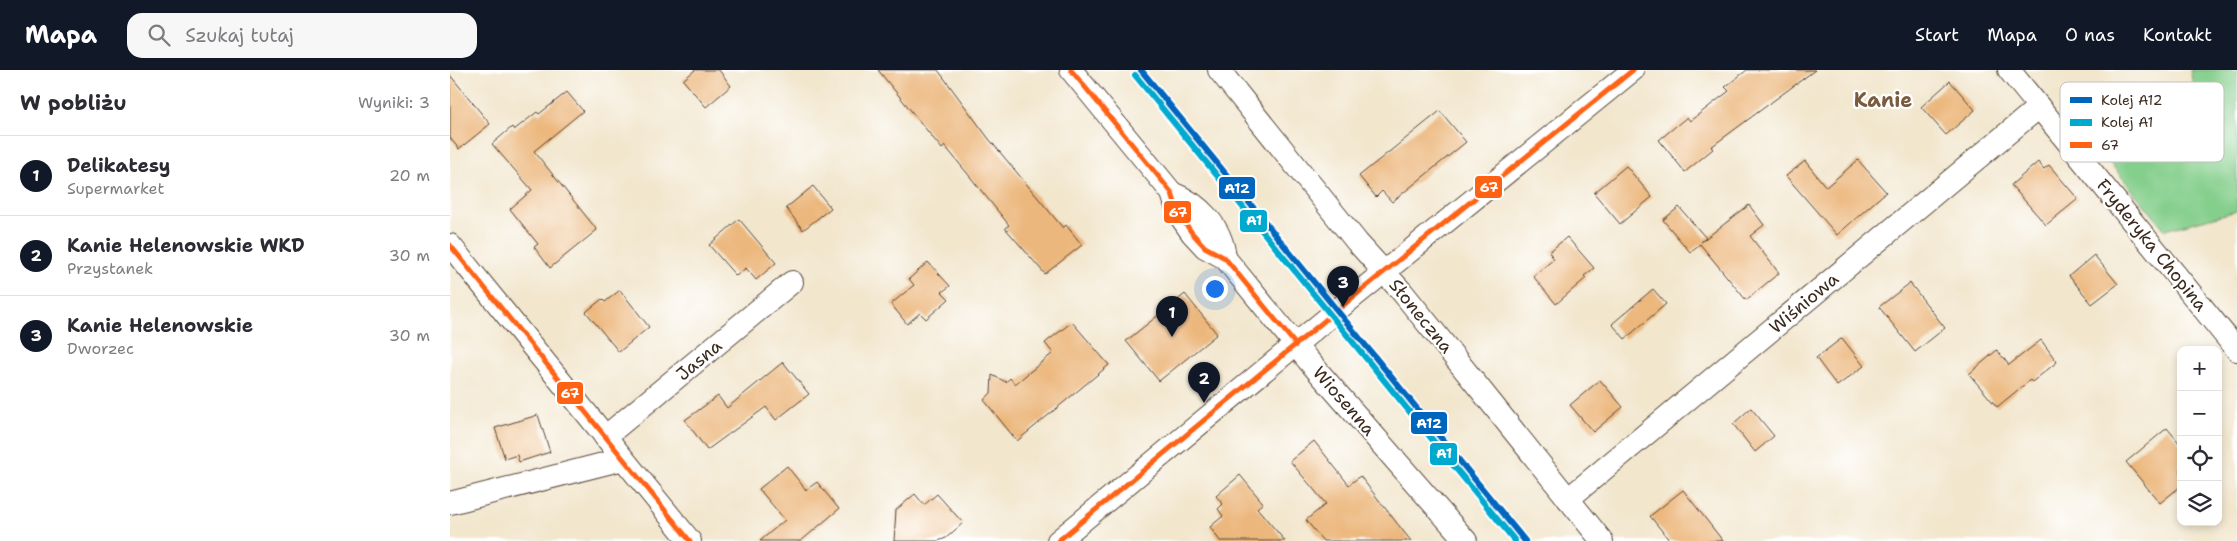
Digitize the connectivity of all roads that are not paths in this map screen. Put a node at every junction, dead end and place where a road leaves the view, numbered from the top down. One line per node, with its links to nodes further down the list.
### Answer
1 (1071, 70): 12 (street, Wiosenna)
2 (1219, 70): 9 (street, Słoneczna)
3 (1633, 70): 9 (street)
4 (2009, 70): 5 (street, Fryderyka Chopina)
5 (2039, 107): 6 (street, Fryderyka Chopina); 15 (street, Wiśniowa)
6 (2060, 132)
7 (2085, 162): 11 (street, Fryderyka Chopina)
8 (450, 244): 13 (street)
9 (1385, 273): 12 (street); 15 (street, Słoneczna)
10 (792, 282): 13 (street, Jasna)
11 (2233, 339)
12 (1296, 345): 17 (street, Wiosenna); 19 (street)
13 (606, 437): 14 (street)
14 (624, 459): 16 (street); 18 (street)
15 (1568, 499): 20 (street, Słoneczna)
16 (450, 503)
17 (1464, 540)
18 (690, 541)
19 (1058, 541)
20 (1602, 541)

